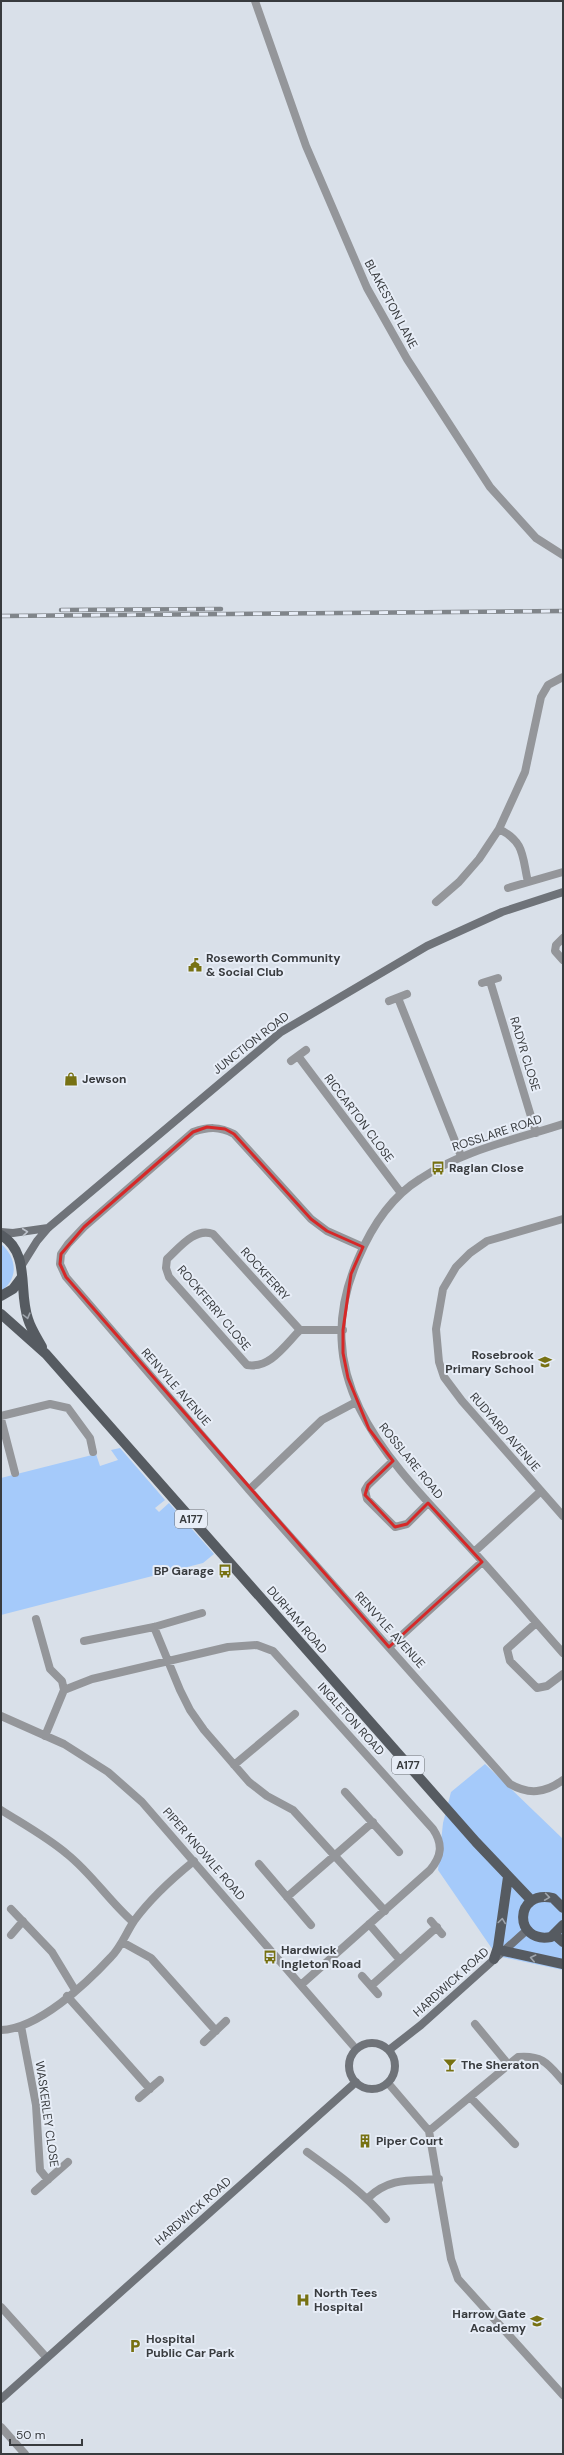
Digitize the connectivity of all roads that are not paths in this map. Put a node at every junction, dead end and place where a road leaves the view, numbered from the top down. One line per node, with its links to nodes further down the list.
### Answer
1 (255, 1): 2 (street, BLAKESTON LANE)
2 (563, 555)
3 (563, 678): 4 (street)
4 (499, 829): 6 (street); 9 (street)
5 (563, 872): 6 (street)
6 (528, 882): 7 (street)
7 (508, 888)
8 (563, 892): 22 (street, JUNCTION ROAD)
9 (436, 902)
10 (563, 938): 11 (street)
11 (563, 960)
12 (490, 981): 18 (street, RADYR CLOSE)
13 (407, 994): 14 (street)
14 (398, 998): 15 (street); 19 (street)
15 (389, 1001)
16 (306, 1050): 20 (street, RICCARTON CLOSE)
17 (563, 1124): 18 (street, ROSSLARE ROAD)
18 (536, 1133): 19 (street, ROSSLARE ROAD)
19 (460, 1156): 20 (street, ROSSLARE ROAD)
20 (401, 1193): 26 (street, ROSSLARE ROAD)
21 (563, 1219): 41 (street, RUDYARD AVENUE)
22 (48, 1228): 23 (street, one-way to 22); 27 (street, JUNCTION ROAD)
23 (1, 1232)
24 (212, 1234): 31 (street, ROCKFERRY); 31 (street, ROCKFERRY CLOSE)
25 (1, 1235): 27 (main road, DURHAM ROAD)
26 (362, 1247): 32 (street, ROSSLARE ROAD); 40 (street, RENVYLE AVENUE)
27 (22, 1265): 28 (main road, DURHAM ROAD)
28 (22, 1277): 29 (main road); 33 (main road, DURHAM ROAD / A177, one-way to 33)
29 (1, 1296)
30 (1, 1314): 33 (main road, DURHAM ROAD / A177)
31 (300, 1330): 32 (street)
32 (343, 1330): 34 (street, ROSSLARE ROAD)
33 (46, 1354): 68 (main road, DURHAM ROAD / A177)
34 (356, 1402): 38 (street, ROSSLARE ROAD); 40 (street)
35 (1, 1416): 37 (street)
36 (1, 1419): 39 (street)
37 (93, 1452)
38 (393, 1461): 42 (street, ROSSLARE ROAD); 42 (street)
39 (15, 1473)
40 (249, 1490): 51 (street, RENVYLE AVENUE)
41 (541, 1491): 43 (street, RUDYARD AVENUE); 44 (street)
42 (428, 1503): 44 (street, ROSSLARE ROAD)
43 (563, 1516)
44 (474, 1552): 45 (street, ROSSLARE ROAD)
45 (482, 1562): 48 (street, ROSSLARE ROAD); 51 (street)
46 (202, 1613): 49 (street)
47 (36, 1619): 55 (street)
48 (536, 1623): 52 (street, ROSSLARE ROAD); 54 (street)
49 (154, 1627): 50 (street); 53 (street)
50 (84, 1641)
51 (389, 1647): 60 (street, RENVYLE AVENUE)
52 (563, 1652)
53 (168, 1661): 55 (street, INGLETON ROAD); 59 (street); 73 (street, INGLETON ROAD)
54 (563, 1674)
55 (64, 1690): 58 (street)
56 (295, 1714): 59 (street)
57 (1, 1716): 58 (street, PIPER KNOWLE ROAD)
58 (45, 1736): 66 (street, PIPER KNOWLE ROAD)
59 (234, 1765): 65 (street)
60 (563, 1780)
61 (345, 1792): 63 (street)
62 (1, 1810): 76 (street)
63 (373, 1822): 64 (street); 65 (street)
64 (399, 1852)
65 (335, 1856): 69 (street); 73 (street)
66 (194, 1861): 76 (street); 92 (street, PIPER KNOWLE ROAD)
67 (259, 1864): 69 (street)
68 (508, 1877): 70 (main road, DURHAM ROAD / A177); 88 (main road, one-way to 68)
69 (287, 1897): 78 (street)
70 (531, 1900): 71 (main road, one-way to 71); 81 (main road)
71 (562, 1905)
72 (11, 1909): 74 (street)
73 (385, 1911): 77 (street, INGLETON ROAD)
74 (22, 1921): 83 (street); 94 (street)
75 (431, 1921): 80 (street)
76 (133, 1922): 85 (street)
77 (369, 1924): 89 (street); 92 (street, INGLETON ROAD)
78 (311, 1925)
79 (563, 1925): 84 (main road)
80 (437, 1927): 82 (street); 89 (street)
81 (527, 1930): 84 (main road); 87 (street, HARDWICK ROAD)
82 (442, 1934)
83 (11, 1935)
84 (556, 1935): 86 (main road)
85 (122, 1942): 94 (street); 101 (street)
86 (563, 1942)
87 (504, 1951): 88 (street, HARDWICK ROAD); 90 (main road, one-way to 87)
88 (494, 1959): 104 (street, HARDWICK ROAD)
89 (400, 1960): 93 (street)
90 (563, 1964)
91 (362, 1976): 93 (street)
92 (302, 1984): 103 (street, PIPER KNOWLE ROAD)
93 (371, 1986): 95 (street)
94 (75, 1990): 96 (street)
95 (378, 1994)
96 (67, 1996): 99 (street); 110 (street)
97 (226, 2021): 101 (street)
98 (475, 2024): 105 (street)
99 (21, 2026): 100 (street); 118 (street, WASKERLEY CLOSE)
100 (1, 2030)
101 (216, 2031): 102 (street)
102 (204, 2042)
103 (356, 2049): 104 (street); 107 (street)
104 (389, 2050): 109 (street)
105 (508, 2064): 108 (street); 111 (street)
106 (160, 2080): 110 (street)
107 (356, 2082): 109 (street); 123 (street, HARDWICK ROAD)
108 (563, 2082)
109 (388, 2083): 113 (street)
110 (150, 2089): 112 (street)
111 (470, 2097): 113 (street); 114 (street)
112 (139, 2098)
113 (429, 2131): 117 (street)
114 (515, 2144)
115 (307, 2152): 120 (street)
116 (68, 2162): 118 (street, WASKERLEY CLOSE)
117 (439, 2179): 120 (street); 124 (street)
118 (48, 2180): 119 (street, WASKERLEY CLOSE)
119 (35, 2191)
120 (368, 2198): 121 (street)
121 (386, 2219)
122 (1, 2307): 123 (street)
123 (46, 2357): 125 (street, HARDWICK ROAD)
124 (563, 2395)
125 (1, 2399)
126 (1, 2427): 127 (street)
127 (25, 2454)

